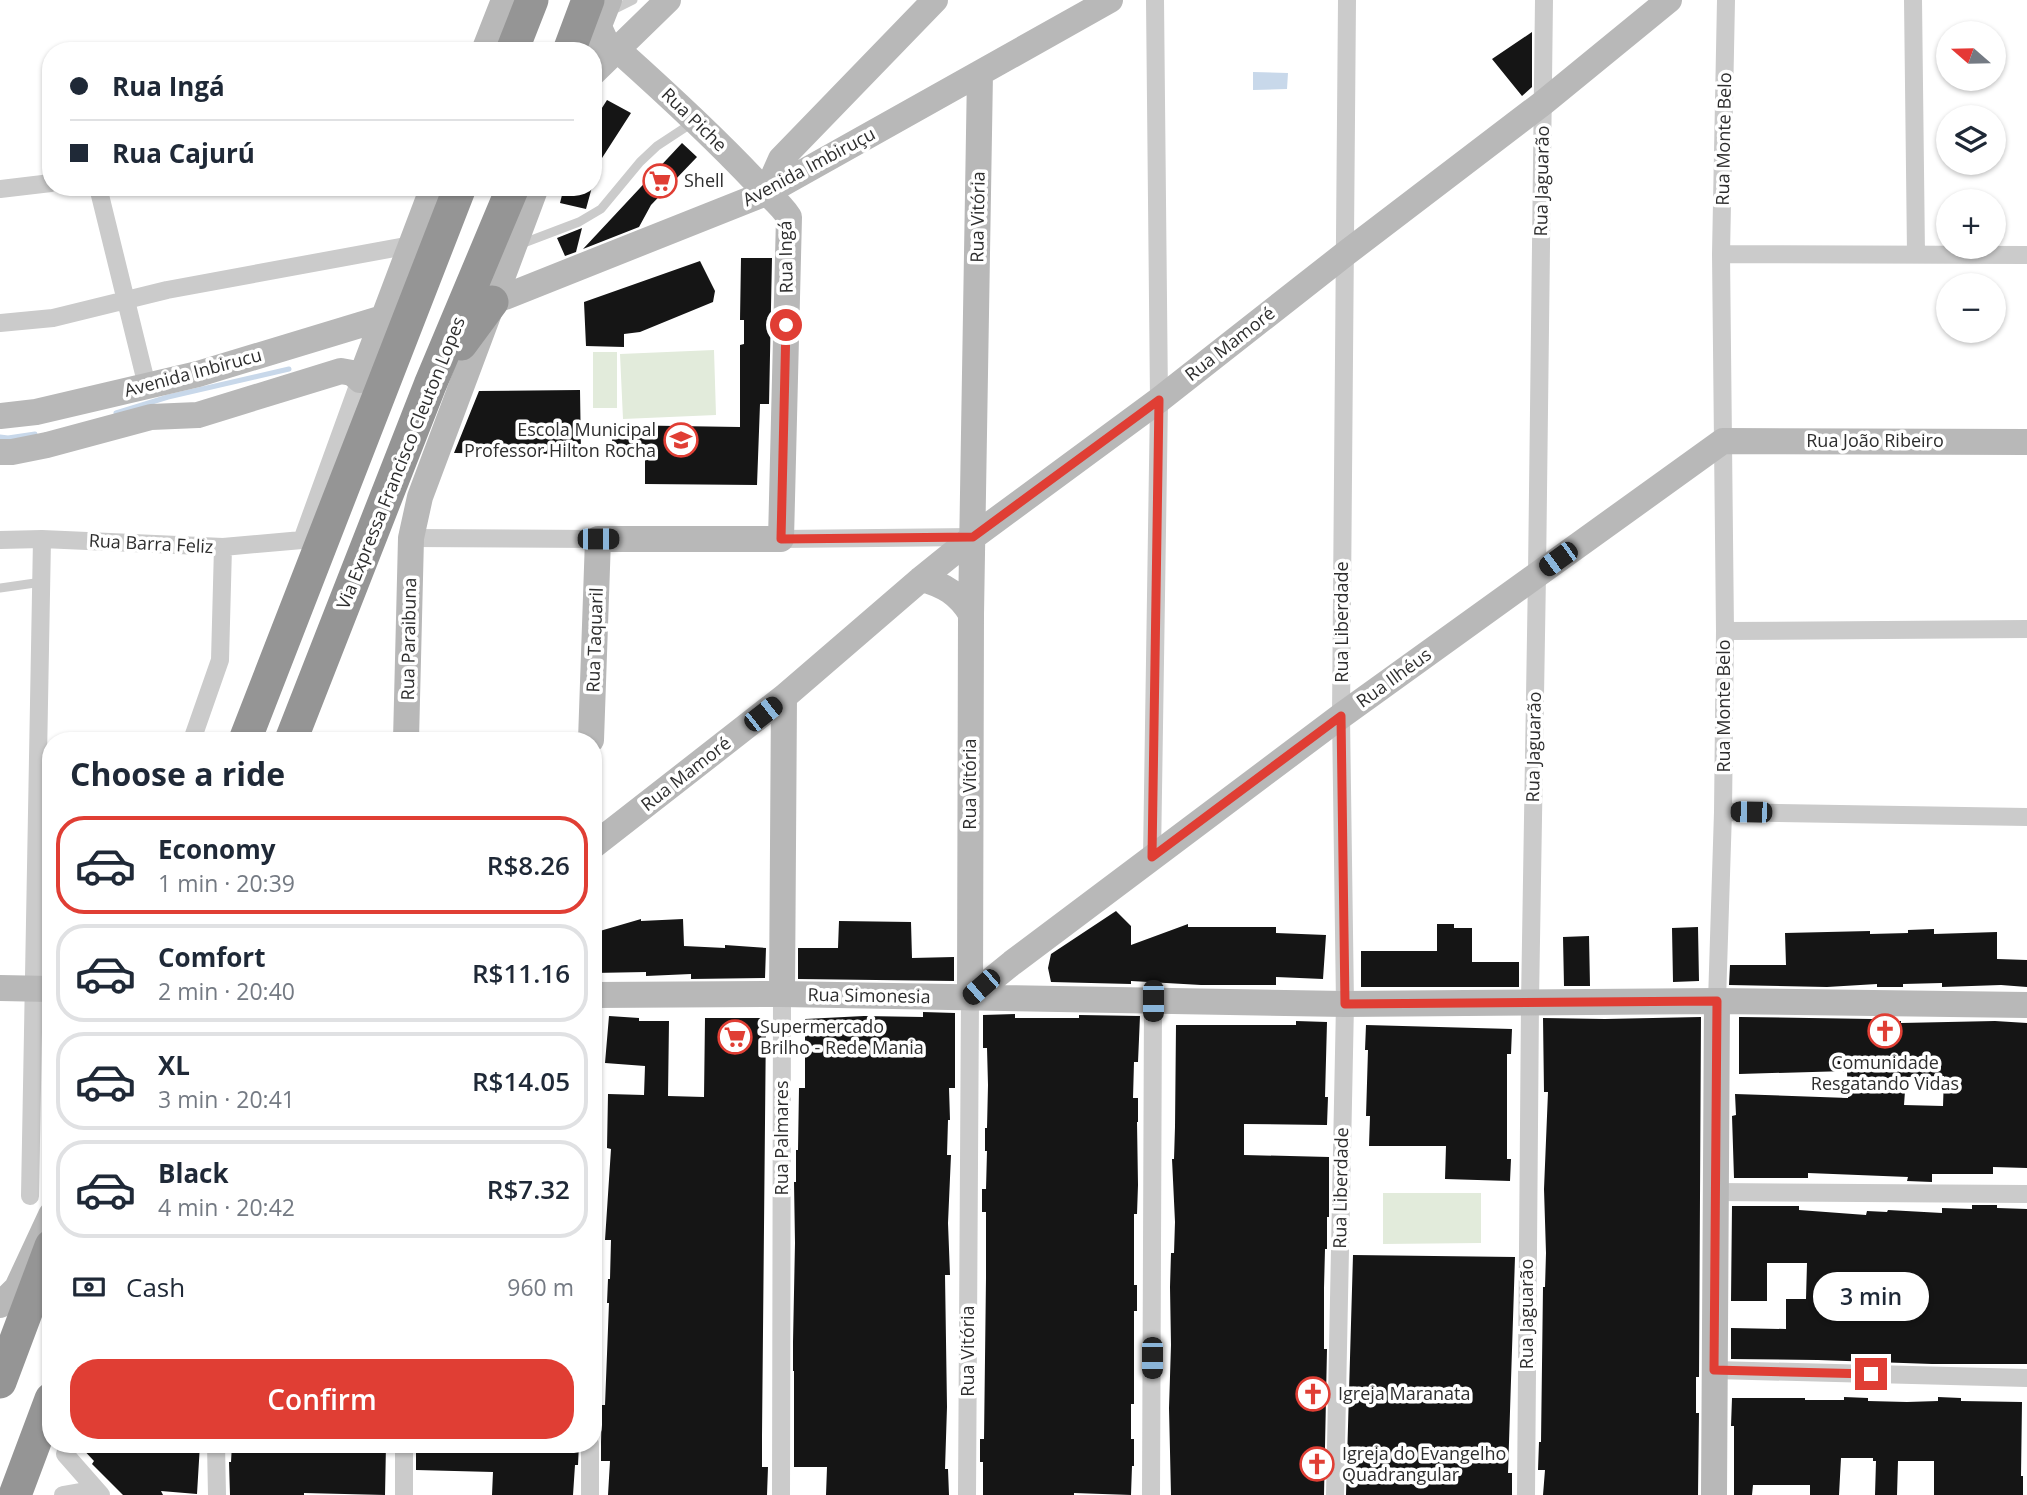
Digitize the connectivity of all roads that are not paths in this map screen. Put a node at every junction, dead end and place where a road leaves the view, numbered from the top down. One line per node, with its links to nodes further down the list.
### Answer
1 (504, 0): 14 (street)
2 (532, 0): 15 (highway)
3 (633, 0): 13 (lane)
4 (667, 0): 17 (street)
5 (935, 0): 24 (street)
6 (1110, 0): 19 (street, Avenida Imbiruçu)
7 (1155, 0): 44 (street)
8 (1347, 0): 32 (street, Rua Liberdade)
9 (1544, 0): 20 (street, Rua Jaguarão)
10 (1669, 0): 20 (street, Rua Mamoré)
11 (1726, 0): 33 (street, Rua Monte Belo)
12 (1913, 0): 34 (street)
13 (598, 19): 16 (highway); 17 (street, Rua Piche)
14 (488, 42)
15 (516, 42)
16 (577, 42)
17 (618, 50): 18 (street); 21 (street, Rua Piche)
18 (602, 65)
19 (980, 73): 24 (street, Avenida Imbiruçu); 49 (street, Rua Vitória)
20 (1543, 99): 32 (street, Rua Mamoré); 56 (street, Rua Jaguarão)
21 (696, 120): 24 (street, Rua Piche); 31 (lane)
22 (42, 184): 23 (street)
23 (0, 189)
24 (766, 194): 38 (street, Avenida Imbiruçu); 53 (street, Rua Ingá)
25 (100, 196): 37 (street)
26 (430, 196): 30 (street)
27 (457, 196): 36 (highway)
28 (509, 196): 42 (highway, Via Expressa Francisco Cleuton Lopes)
29 (533, 196): 31 (street, Rua Paraibuna)
30 (411, 245): 36 (highway); 37 (street); 39 (street)
31 (513, 247): 38 (street, Rua Paraibuna)
32 (1345, 254): 44 (street, Rua Mamoré); 64 (street, Rua Liberdade)
33 (1721, 254): 34 (street); 46 (street, Rua Monte Belo)
34 (1916, 254): 35 (street)
35 (2027, 256)
36 (421, 288): 67 (highway)
37 (125, 300): 40 (street); 43 (street)
38 (492, 302): 42 (highway); 50 (street, Rua Paraibuna)
39 (383, 318): 41 (street); 43 (street, Avenida Inbirucu)
40 (0, 323)
41 (360, 380): 48 (street, Avenida Inbirucu); 55 (street, Rua Barra Feliz)
42 (430, 385): 68 (highway, Via Expressa Francisco Cleuton Lopes)
43 (147, 386): 45 (street, Avenida Inbirucu)
44 (1159, 400): 49 (street, Rua Mamoré); 74 (street)
45 (0, 416)
46 (1723, 441): 47 (street, Rua João Ribeiro); 56 (street, Rua Ilhéus); 62 (street, Rua Monte Belo)
47 (2027, 442)
48 (0, 452)
49 (973, 537): 53 (street); 57 (street, Rua Mamoré); 60 (street, Rua Vitória)
50 (411, 538): 52 (street); 69 (street, Rua Paraibuna)
51 (42, 539): 54 (street, Rua Barra Feliz); 55 (street, Rua Barra Feliz); 58 (street)
52 (598, 539): 53 (street); 70 (street, Rua Taquaril)
53 (781, 539)
54 (0, 540)
55 (223, 547): 66 (street)
56 (1538, 574): 64 (street, Rua Ilhéus); 84 (street, Rua Jaguarão)
57 (920, 579): 60 (street); 63 (street, Rua Mamoré)
58 (42, 582): 59 (lane); 65 (street)
59 (0, 588)
60 (971, 614): 75 (street, Rua Vitória)
61 (2027, 629): 62 (street)
62 (1724, 631): 71 (street, Rua Monte Belo)
63 (784, 697): 73 (street, Rua Mamoré); 79 (street, Rua Palmares)
64 (1341, 716): 74 (street, Rua Ilhéus); 85 (street, Rua Liberdade)
65 (42, 732)
66 (194, 732)
67 (248, 732)
68 (294, 732)
69 (406, 732)
70 (591, 732)
71 (1723, 811): 72 (street); 83 (street, Rua Monte Belo)
72 (2027, 817)
73 (602, 839)
74 (1152, 857): 76 (street, Rua Ilhéus)
75 (969, 950): 76 (street); 81 (street, Rua Vitória)
76 (1010, 982): 81 (street, Rua Simonesia); 81 (street, Rua Ilhéus); 82 (street, Rua Simonesia)
77 (0, 988): 78 (street)
78 (42, 989)
79 (782, 994): 80 (street, Rua Simonesia); 81 (street, Rua Simonesia); 109 (street, Rua Palmares)
80 (602, 995)
81 (970, 997): 110 (street, Rua Vitória)
82 (1153, 1001): 85 (street, Rua Simonesia); 111 (street)
83 (1717, 1001): 84 (street, Rua Simonesia); 87 (street, Rua Simonesia); 88 (street, Rua Monte Belo)
84 (1530, 1002): 85 (street, Rua Simonesia); 113 (street, Rua Jaguarão)
85 (1345, 1004): 112 (street, Rua Liberdade)
86 (42, 1005): 90 (street)
87 (2027, 1005)
88 (1716, 1192): 89 (street); 94 (street, Rua Monte Belo)
89 (2027, 1194)
90 (30, 1196)
91 (42, 1234): 93 (street)
92 (42, 1270): 96 (highway)
93 (0, 1304)
94 (1714, 1370): 95 (street); 114 (street, Rua Monte Belo)
95 (2027, 1378)
96 (0, 1382)
97 (42, 1423): 102 (highway)
98 (216, 1453): 106 (street)
99 (404, 1453): 107 (street)
100 (590, 1453): 108 (street)
101 (65, 1454): 105 (street)
102 (15, 1495)
103 (63, 1495): 104 (street)
104 (94, 1495)
105 (101, 1495)
106 (217, 1495)
107 (404, 1495)
108 (590, 1495)
109 (781, 1495)
110 (967, 1495)
111 (1151, 1495)
112 (1335, 1495)
113 (1526, 1495)
114 (1714, 1495)

